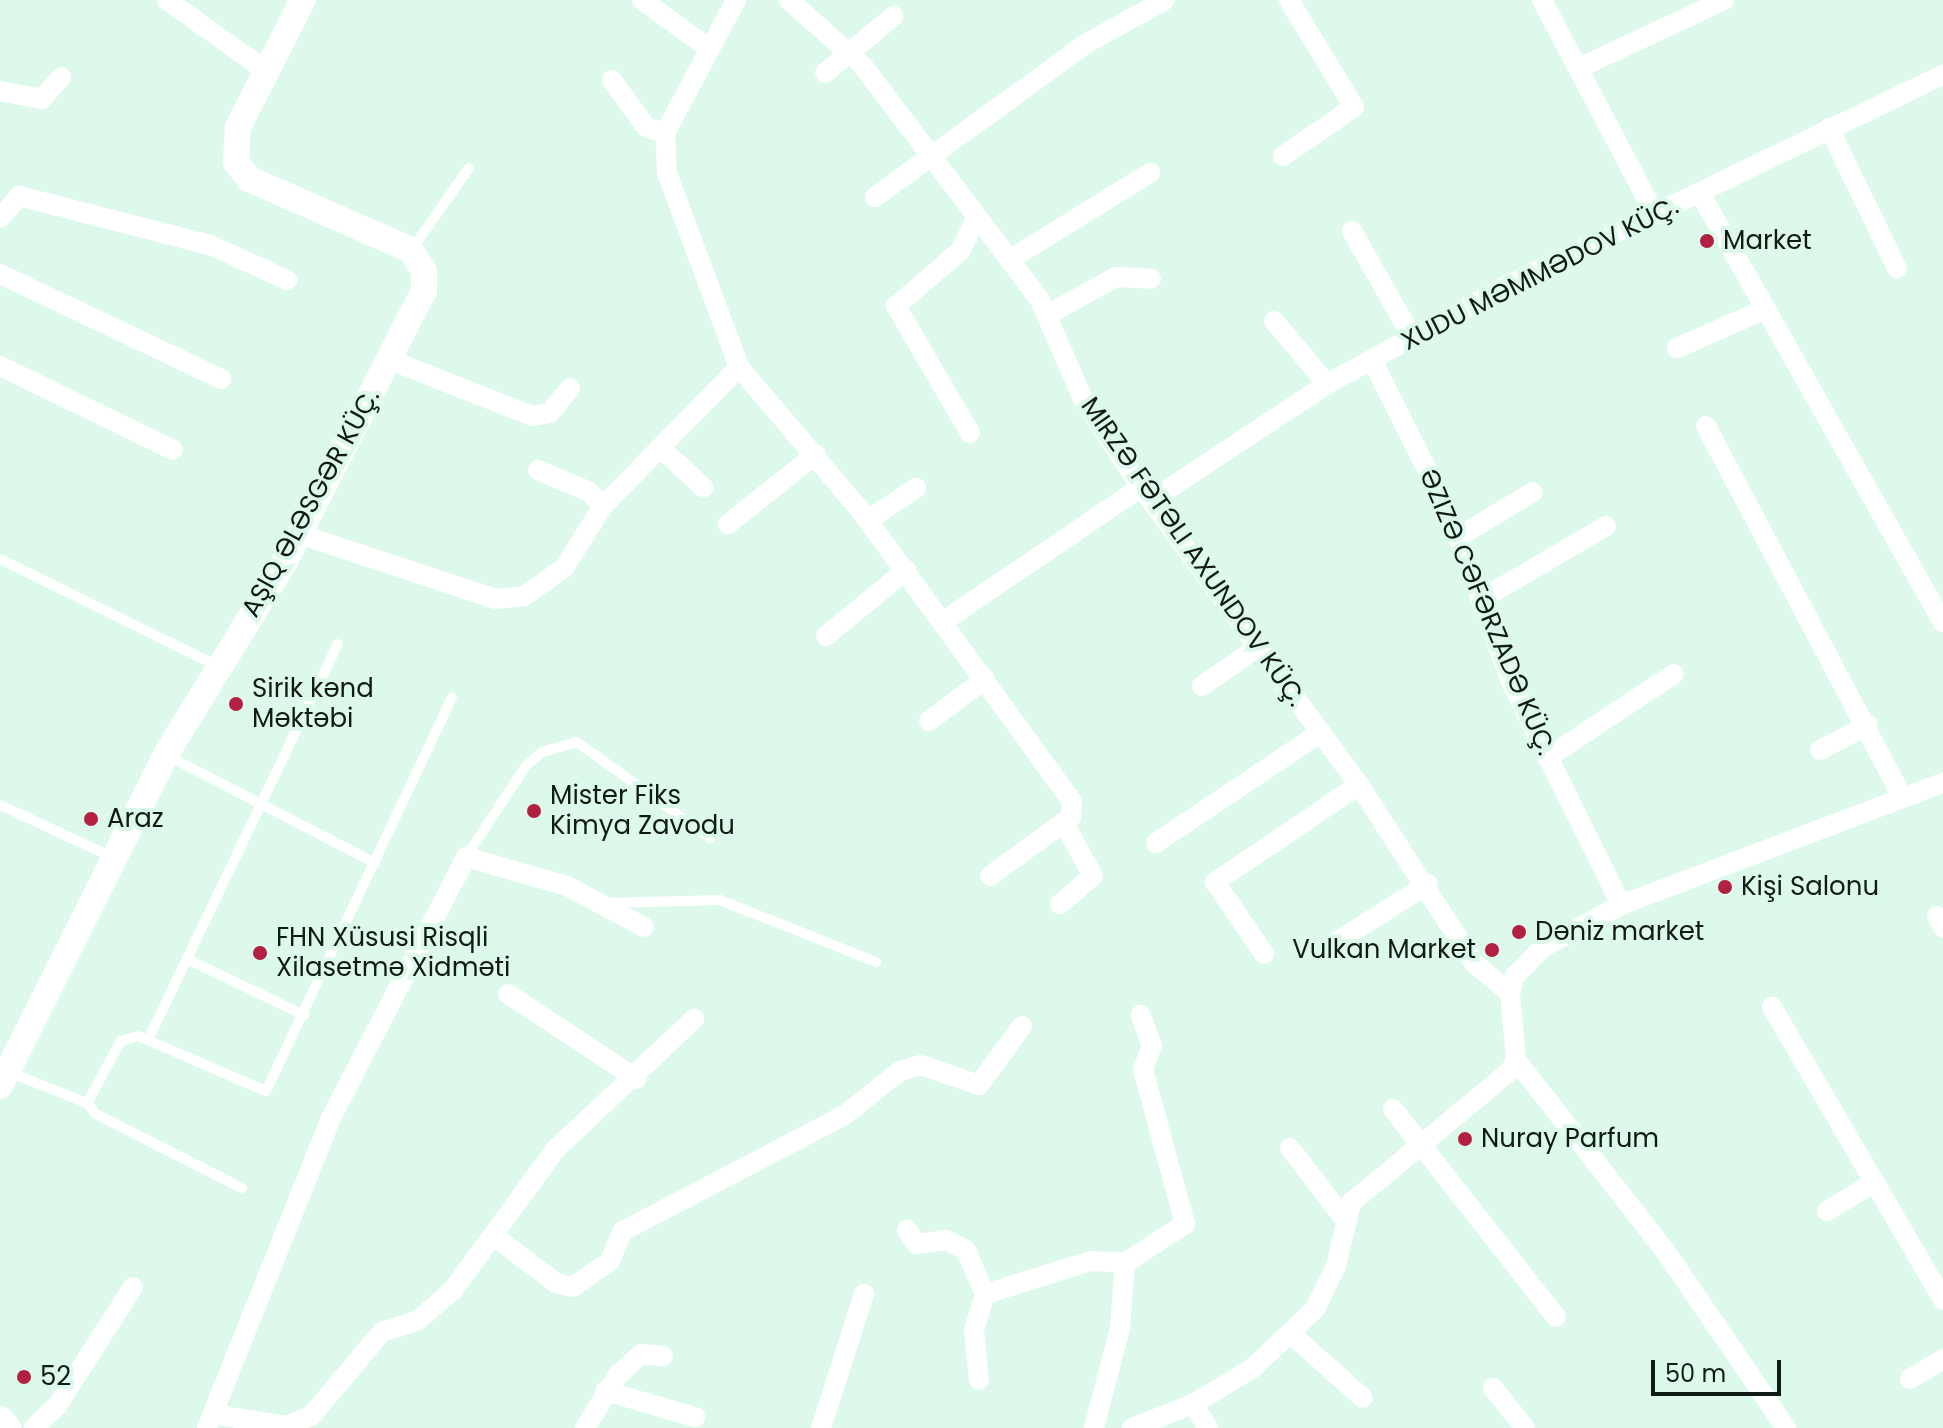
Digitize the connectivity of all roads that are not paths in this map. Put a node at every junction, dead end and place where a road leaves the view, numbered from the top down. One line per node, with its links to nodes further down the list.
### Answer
1 (167, 0): 14 (street)
2 (303, 0): 14 (street)
3 (642, 0): 11 (street)
4 (736, 0): 11 (street)
5 (789, 0): 12 (street, MIRZƏ FƏTƏLI AXUNDOV KÜÇ.)
6 (1165, 0): 23 (street)
7 (1289, 0): 22 (street)
8 (1542, 0): 13 (street)
9 (1724, 0): 13 (street)
10 (894, 16): 12 (street)
11 (707, 47): 21 (street)
12 (850, 51): 15 (street); 23 (street, MIRZƏ FƏTƏLI AXUNDOV KÜÇ.)
13 (1581, 67): 28 (street)
14 (266, 71): 32 (street)
15 (825, 73)
16 (1943, 75): 20 (street, XUDU MƏMMƏDOV KÜÇ.)
17 (61, 77): 19 (street)
18 (612, 80): 21 (street)
19 (0, 91)
20 (1829, 128): 26 (street, XUDU MƏMMƏDOV KÜÇ.); 34 (street)
21 (665, 133): 46 (street)
22 (1283, 156)
23 (930, 159): 27 (street); 30 (street, MIRZƏ FƏTƏLI AXUNDOV KÜÇ.)
24 (469, 168): 32 (lane)
25 (1150, 173): 33 (street)
26 (1700, 193): 28 (street, XUDU MƏMMƏDOV KÜÇ.); 38 (street)
27 (875, 197)
28 (1655, 214): 41 (street, XUDU MƏMMƏDOV KÜÇ.)
29 (0, 218): 37 (street)
30 (976, 218): 33 (street, MIRZƏ FƏTƏLI AXUNDOV KÜÇ.); 51 (street)
31 (1352, 231): 41 (street)
32 (411, 250): 43 (street)
33 (1009, 260): 39 (street, MIRZƏ FƏTƏLI AXUNDOV KÜÇ.)
34 (1897, 268)
35 (0, 274): 47 (street)
36 (1151, 279): 39 (street)
37 (287, 280)
38 (1766, 309): 42 (street); 70 (street)
39 (1049, 314): 59 (street, MIRZƏ FƏTƏLI AXUNDOV KÜÇ.)
40 (1274, 321): 48 (street)
41 (1412, 337): 44 (street, XUDU MƏMMƏDOV KÜÇ.)
42 (1677, 348)
43 (390, 360): 49 (street); 64 (street)
44 (1373, 362): 48 (street, XUDU MƏMMƏDOV KÜÇ.); 65 (street, ƏZIZƏ CƏFƏRZADƏ KÜÇ.)
45 (0, 366): 52 (street)
46 (739, 367): 53 (street); 54 (street)
47 (221, 379)
48 (1327, 384): 59 (street, XUDU MƏMMƏDOV KÜÇ.)
49 (570, 388)
50 (1706, 426): 80 (street)
51 (970, 433)
52 (173, 450)
53 (664, 451): 56 (street); 60 (street)
54 (816, 454): 61 (street); 62 (street)
55 (538, 470): 60 (street)
56 (704, 488)
57 (916, 488): 61 (street)
58 (1533, 492): 65 (street)
59 (1147, 493): 69 (street, XUDU MƏMMƏDOV KÜÇ.); 73 (street, MIRZƏ FƏTƏLI AXUNDOV KÜÇ.)
60 (603, 506): 64 (street)
61 (868, 520): 67 (street)
62 (728, 524)
63 (1606, 526): 68 (street)
64 (299, 534): 74 (street)
65 (1458, 537): 68 (street, ƏZIZƏ CƏFƏRZADƏ KÜÇ.)
66 (0, 559): 74 (lane)
67 (906, 570): 69 (street); 71 (street)
68 (1480, 600): 84 (street, ƏZIZƏ CƏFƏRZADƏ KÜÇ.)
69 (944, 621): 76 (street)
70 (1943, 622)
71 (826, 636)
72 (338, 644): 88 (lane)
73 (1258, 647): 77 (street); 81 (street, MIRZƏ FƏTƏLI AXUNDOV KÜÇ.)
74 (217, 666): 83 (street)
75 (1674, 674): 84 (street)
76 (985, 679): 79 (street); 90 (street)
77 (1202, 686)
78 (452, 698): 95 (lane)
79 (929, 721)
80 (1868, 725): 82 (street); 87 (street)
81 (1321, 732): 86 (street, MIRZƏ FƏTƏLI AXUNDOV KÜÇ.); 92 (street)
82 (1820, 750)
83 (166, 754): 88 (lane); 93 (street)
84 (1547, 758): 100 (street, ƏZIZƏ CƏFƏRZADƏ KÜÇ.)
85 (1943, 783): 87 (street)
86 (1359, 785): 97 (street, MIRZƏ FƏTƏLI AXUNDOV KÜÇ.); 103 (street)
87 (1901, 795): 100 (street)
88 (261, 805): 95 (lane); 104 (lane)
89 (2, 810): 93 (lane)
90 (1064, 823): 96 (street); 99 (street)
91 (710, 838): 94 (lane)
92 (1156, 843)
93 (114, 857): 115 (street)
94 (466, 857): 98 (street); 144 (street)
95 (375, 863): 109 (lane)
96 (990, 876)
97 (1428, 884): 102 (street); 106 (street, MIRZƏ FƏTƏLI AXUNDOV KÜÇ.)
98 (602, 904): 101 (street); 105 (lane)
99 (1060, 904)
100 (1621, 905): 106 (street)
101 (644, 927)
102 (1330, 946)
103 (1264, 954)
104 (187, 959): 109 (lane); 113 (lane)
105 (876, 962)
106 (1510, 993): 114 (street)
107 (508, 994): 116 (street)
108 (1772, 1007): 121 (street)
109 (304, 1015): 113 (lane)
110 (1141, 1015): 127 (street)
111 (694, 1019): 116 (street)
112 (1022, 1026): 126 (street)
113 (148, 1040): 117 (lane)
114 (1516, 1060): 119 (street); 154 (street)
115 (4, 1079): 117 (lane)
116 (637, 1079): 126 (street)
117 (87, 1103): 122 (lane)
118 (1393, 1109): 119 (street)
119 (1420, 1142): 124 (street); 132 (street)
120 (1290, 1148): 124 (street)
121 (1873, 1183): 123 (street); 131 (street)
122 (242, 1188)
123 (1827, 1211)
124 (1343, 1217): 133 (street)
125 (907, 1230): 130 (street)
126 (495, 1237): 145 (street)
127 (1125, 1263): 130 (street); 150 (street)
128 (133, 1287): 147 (street)
129 (864, 1294): 149 (street)
130 (985, 1294): 137 (street)
131 (1943, 1300)
132 (1556, 1317)
133 (1291, 1334): 140 (street); 141 (street)
134 (663, 1356): 139 (street)
135 (1943, 1359): 136 (street)
136 (1910, 1379)
137 (979, 1380)
138 (1493, 1388): 153 (street)
139 (605, 1391): 142 (street); 148 (street)
140 (1363, 1398)
141 (1193, 1404): 151 (street); 152 (street)
142 (695, 1417)
143 (0, 1420): 146 (main road)
144 (210, 1421): 145 (street)
145 (288, 1427)
146 (7, 1428)
147 (34, 1428)
148 (585, 1428)
149 (821, 1428)
150 (1094, 1428)
151 (1132, 1428)
152 (1208, 1428)
153 (1525, 1428)
154 (1786, 1428)

